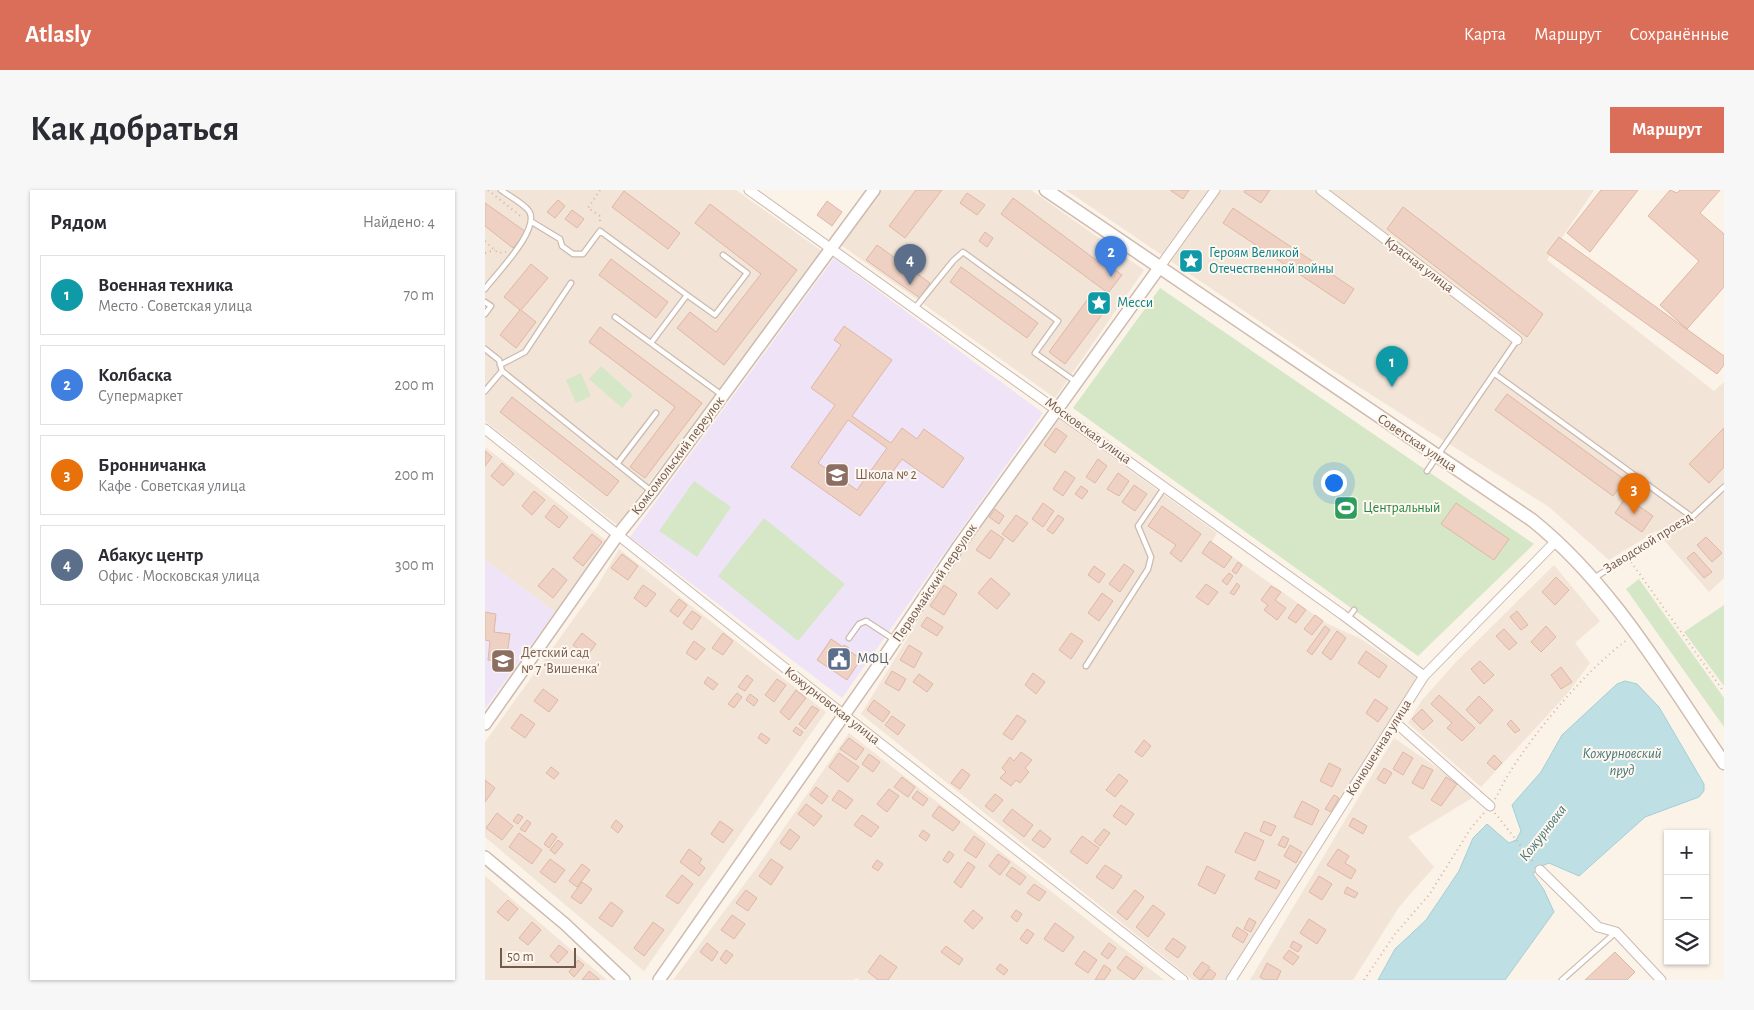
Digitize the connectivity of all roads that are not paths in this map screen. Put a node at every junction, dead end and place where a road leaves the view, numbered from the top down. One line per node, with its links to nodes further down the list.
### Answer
1 (501, 190): 7 (lane)
2 (749, 190): 8 (street, Московская улица)
3 (874, 190): 8 (street, Комсомольский переулок)
4 (1046, 190): 10 (main road, Советская улица)
5 (1215, 190): 10 (street, Первомайский переулок)
6 (1321, 190): 18 (street, Красная улица)
7 (532, 222): 12 (lane); 13 (lane)
8 (832, 249): 15 (street, Московская улица); 26 (street, Комсомольский переулок)
9 (723, 255): 13 (lane)
10 (1159, 268): 24 (street, Первомайский переулок); 30 (main road, Советская улица)
11 (571, 283): 21 (lane)
12 (485, 289)
13 (687, 294): 19 (lane)
14 (485, 302): 16 (lane)
15 (915, 308): 24 (lane); 27 (street, Московская улица)
16 (485, 314)
17 (615, 317): 19 (lane)
18 (1517, 340): 23 (lane)
19 (651, 344): 26 (lane)
20 (485, 349): 21 (lane)
21 (500, 365): 22 (lane)
22 (502, 372): 25 (lane); 31 (lane)
23 (1495, 374): 30 (lane); 36 (lane)
24 (1077, 383): 27 (street, Первомайский переулок)
25 (485, 392)
26 (723, 396): 35 (street, Комсомольский переулок)
27 (1057, 410): 33 (street, Московская улица); 43 (street, Первомайский переулок)
28 (656, 413): 31 (lane)
29 (485, 429): 37 (street, Кожурновская улица)
30 (1435, 456): 32 (lane); 38 (main road, Советская улица)
31 (617, 464): 35 (lane)
32 (1427, 471)
33 (1165, 487): 41 (street, Московская улица); 44 (lane)
34 (1724, 487): 36 (lane, Заводской проезд)
35 (652, 492): 37 (street, Комсомольский переулок)
36 (1692, 517): 39 (lane, Заводской проезд)
37 (617, 536): 46 (street, Кожурновская улица); 48 (street, Комсомольский переулок)
38 (1557, 540): 39 (main road, Советская улица); 45 (street, Конюшенная улица)
39 (1594, 578): 49 (main road, Советская улица)
40 (1354, 610): 41 (lane)
41 (1348, 618): 45 (street, Московская улица)
42 (849, 638): 43 (lane)
43 (896, 640): 46 (street, Первомайский переулок)
44 (1086, 666)
45 (1424, 676): 47 (street, Конюшенная улица)
46 (843, 715): 56 (street, Первомайский переулок); 57 (street, Кожурновская улица)
47 (1395, 723): 50 (street); 58 (street, Конюшенная улица)
48 (485, 724)
49 (1724, 763)
50 (1490, 806)
51 (485, 857): 55 (street)
52 (1540, 870): 53 (street)
53 (1616, 932): 54 (street); 59 (lane)
54 (1656, 978)
55 (625, 980)
56 (659, 980)
57 (1183, 980)
58 (1231, 980)
59 (1562, 980)

